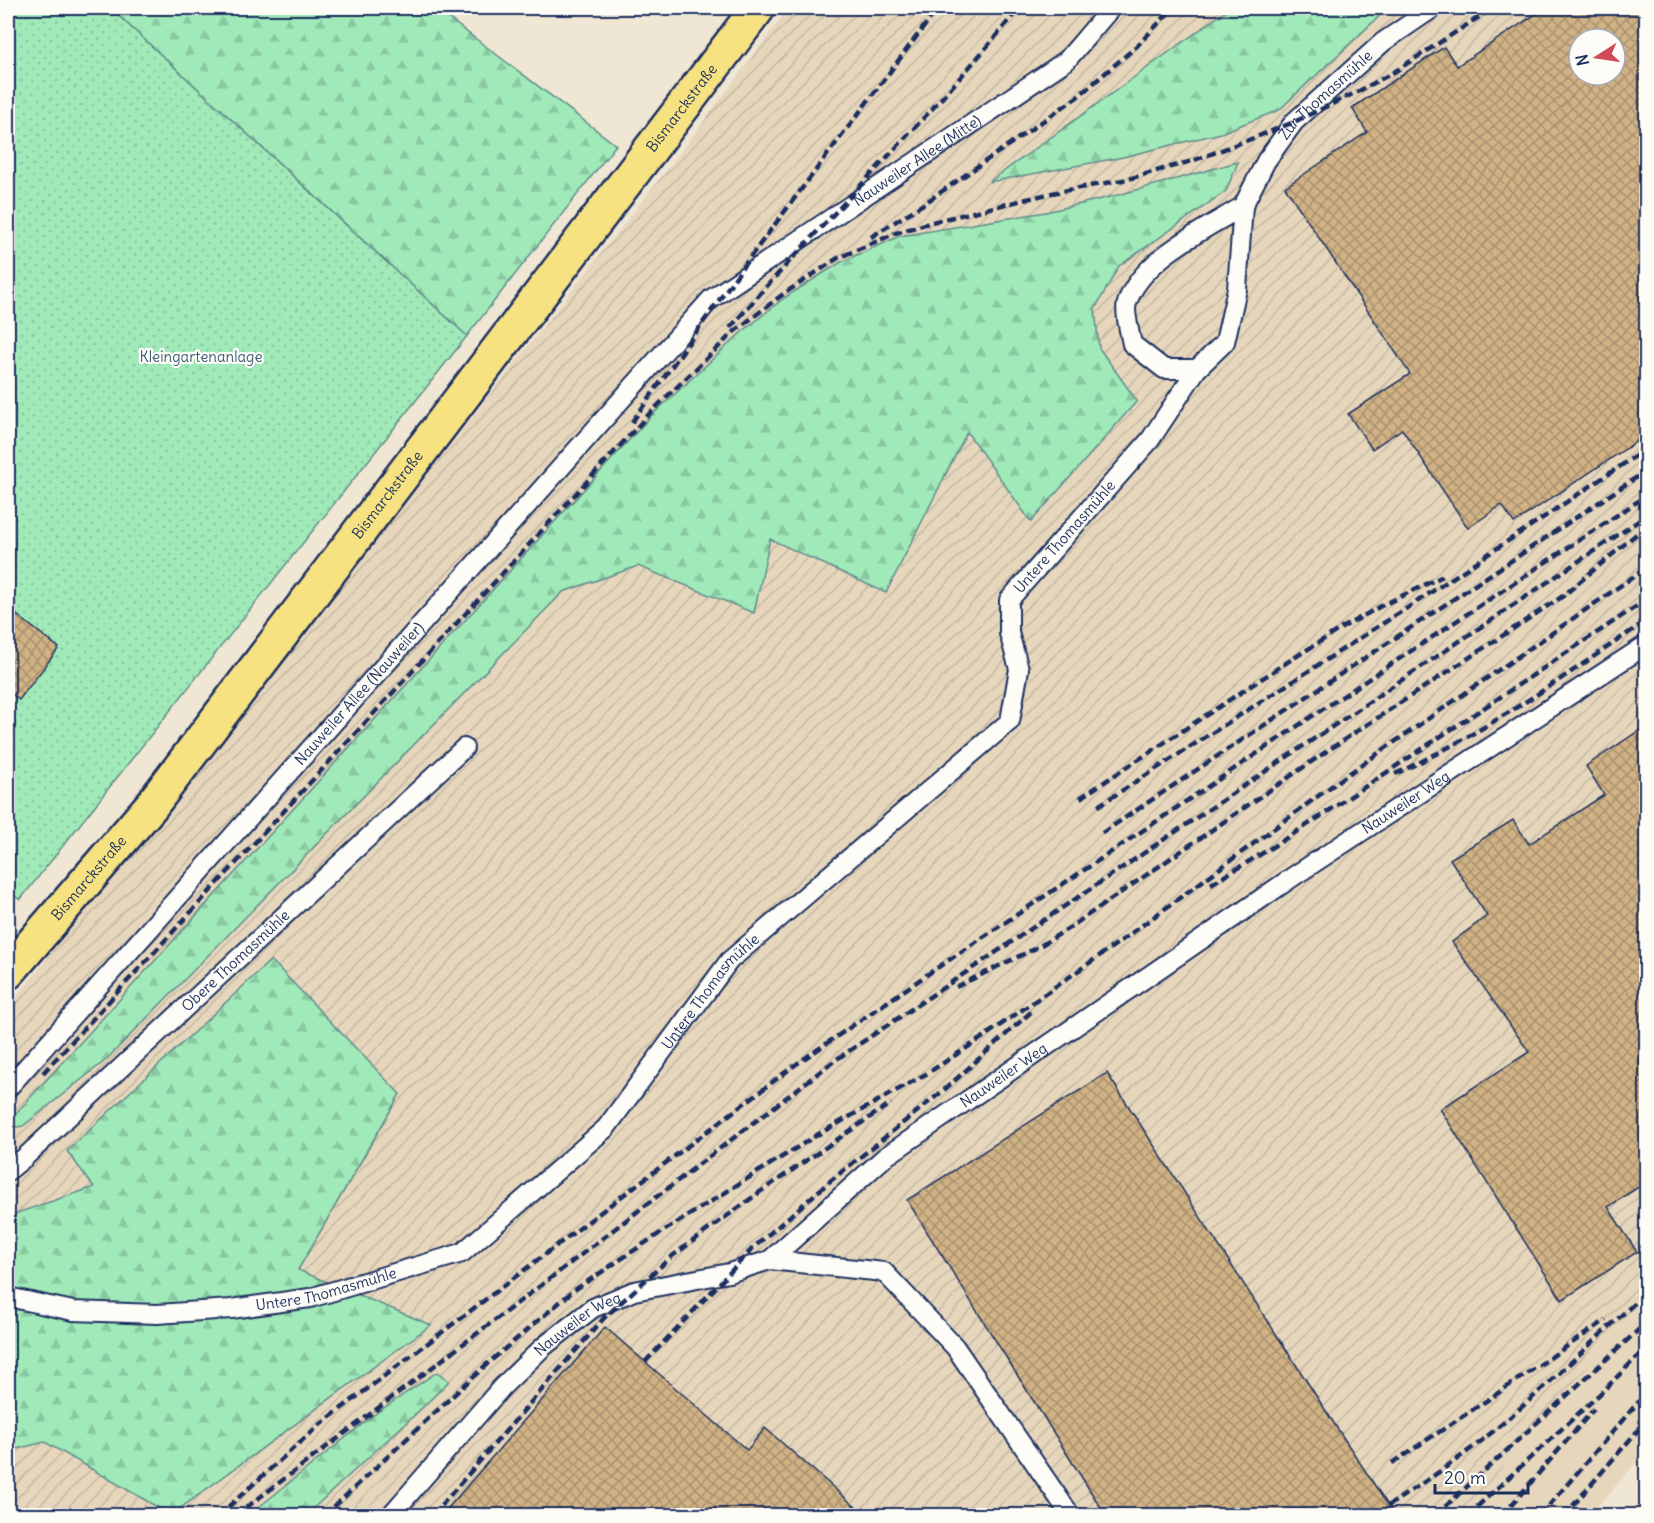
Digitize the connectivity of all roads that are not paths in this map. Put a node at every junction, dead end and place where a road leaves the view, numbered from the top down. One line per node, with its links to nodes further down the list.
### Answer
1 (758, 8): 9 (main road, Bismarckstraße)
2 (1111, 8): 5 (lane, Nauweiler Allee (Mitte))
3 (1433, 8): 4 (lane, Zur Thomasmühle)
4 (1243, 206): 6 (lane, Untere Thomasmühle); 6 (lane)
5 (711, 299): 10 (lane, Nauweiler Allee (Nauweiler))
6 (1197, 369): 13 (lane, Untere Thomasmühle)
7 (1647, 645): 12 (lane, Nauweiler Weg)
8 (464, 748): 11 (lane, Obere Thomasmühle)
9 (8, 972)
10 (8, 1088)
11 (8, 1171)
12 (770, 1260): 14 (lane, Nauweiler Weg); 15 (lane)
13 (8, 1297)
14 (390, 1515)
15 (1071, 1515)

